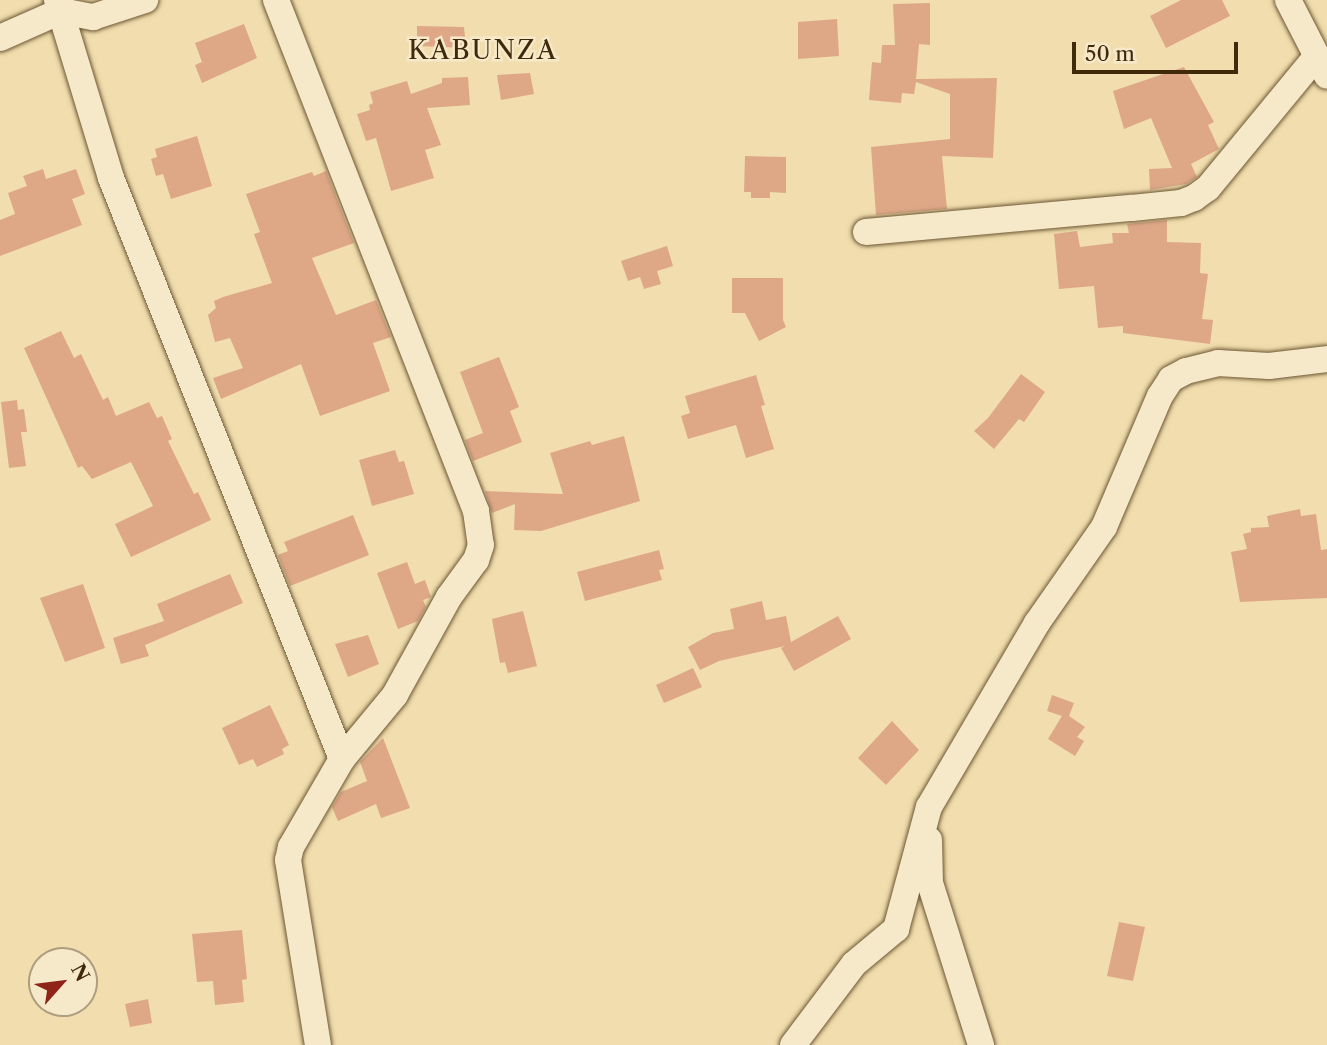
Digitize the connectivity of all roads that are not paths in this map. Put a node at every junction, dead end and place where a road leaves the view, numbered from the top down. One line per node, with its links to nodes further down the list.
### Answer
1 (145, 0): 4 (street)
2 (276, 0): 9 (street)
3 (1288, 0): 6 (street)
4 (59, 6): 5 (street); 9 (street)
5 (0, 38)
6 (1322, 66): 7 (street)
7 (866, 232)
8 (1327, 359): 10 (street)
9 (342, 758): 11 (street)
10 (929, 807): 12 (street); 13 (street)
11 (318, 1045)
12 (793, 1045)
13 (981, 1045)

